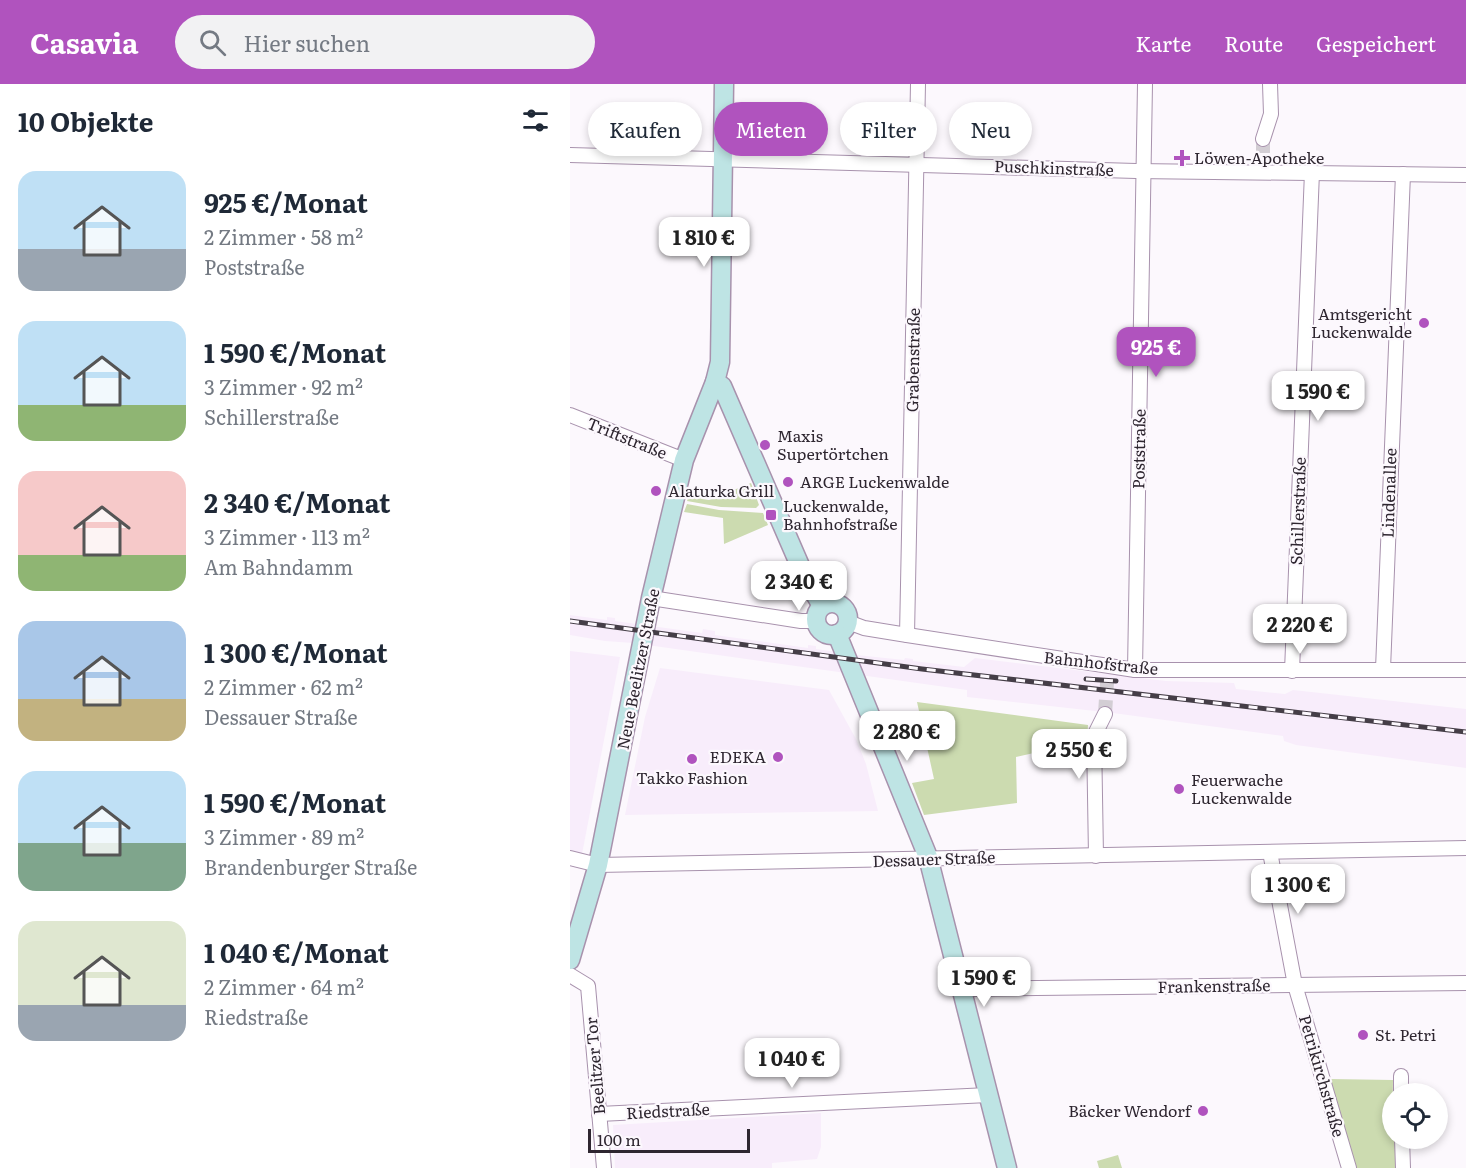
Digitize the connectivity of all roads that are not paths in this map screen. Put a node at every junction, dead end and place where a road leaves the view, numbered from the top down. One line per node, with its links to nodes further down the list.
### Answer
1 (724, 84): 7 (main road, Neue Beelitzer Straße)
2 (918, 84): 8 (street, Grabenstraße)
3 (1145, 84): 9 (street, Poststraße)
4 (1270, 84): 5 (street)
5 (1263, 140)
6 (570, 155): 7 (street, Puschkinstraße)
7 (724, 158): 8 (street, Puschkinstraße); 13 (main road, Neue Beelitzer Straße)
8 (917, 164): 9 (street, Puschkinstraße); 19 (street, Grabenstraße)
9 (1144, 171): 10 (street, Puschkinstraße); 21 (street, Poststraße)
10 (1312, 172): 11 (street, Puschkinstraße); 23 (street, Schillerstraße)
11 (1403, 174): 12 (street, Puschkinstraße); 20 (street, Lindenallee)
12 (1466, 175)
13 (715, 382): 15 (main road, Neue Beelitzer Straße); 17 (main road)
14 (570, 415): 15 (street, Triftstraße)
15 (684, 460): 16 (main road, Neue Beelitzer Straße)
16 (651, 598): 17 (street); 30 (main road, Neue Beelitzer Straße)
17 (819, 613): 18 (main road); 18 (main road)
18 (842, 628): 19 (street, Bahnhofstraße); 28 (main road)
19 (907, 635): 21 (street, Bahnhofstraße)
20 (1383, 669): 22 (street, Bahnhofstraße); 23 (street, Bahnhofstraße)
21 (1135, 670): 23 (street, Bahnhofstraße)
22 (1466, 670)
23 (1292, 671)
24 (1104, 714): 27 (street)
25 (1466, 848): 26 (street, Dessauer Straße)
26 (1270, 852): 27 (street, Dessauer Straße); 35 (street)
27 (1096, 856): 28 (street, Dessauer Straße)
28 (928, 857): 30 (street, Dessauer Straße); 36 (main road)
29 (570, 858): 30 (street, Dessauer Straße)
30 (598, 865): 31 (main road, Neue Beelitzer Straße)
31 (577, 913): 32 (main road, Neue Beelitzer Straße)
32 (570, 960)
33 (570, 975): 40 (street, Beelitzer Tor)
34 (1466, 983): 35 (street, Frankenstraße)
35 (1295, 985): 36 (street, Frankenstraße); 44 (street, Petrikirchstraße)
36 (961, 989): 39 (main road)
37 (1401, 1076): 38 (street)
38 (1401, 1083)
39 (988, 1095): 40 (street, Riedstraße); 43 (main road)
40 (599, 1114): 42 (street, Beelitzer Tor)
41 (1402, 1149): 45 (street)
42 (604, 1168)
43 (1007, 1168)
44 (1349, 1168)
45 (1403, 1168)

